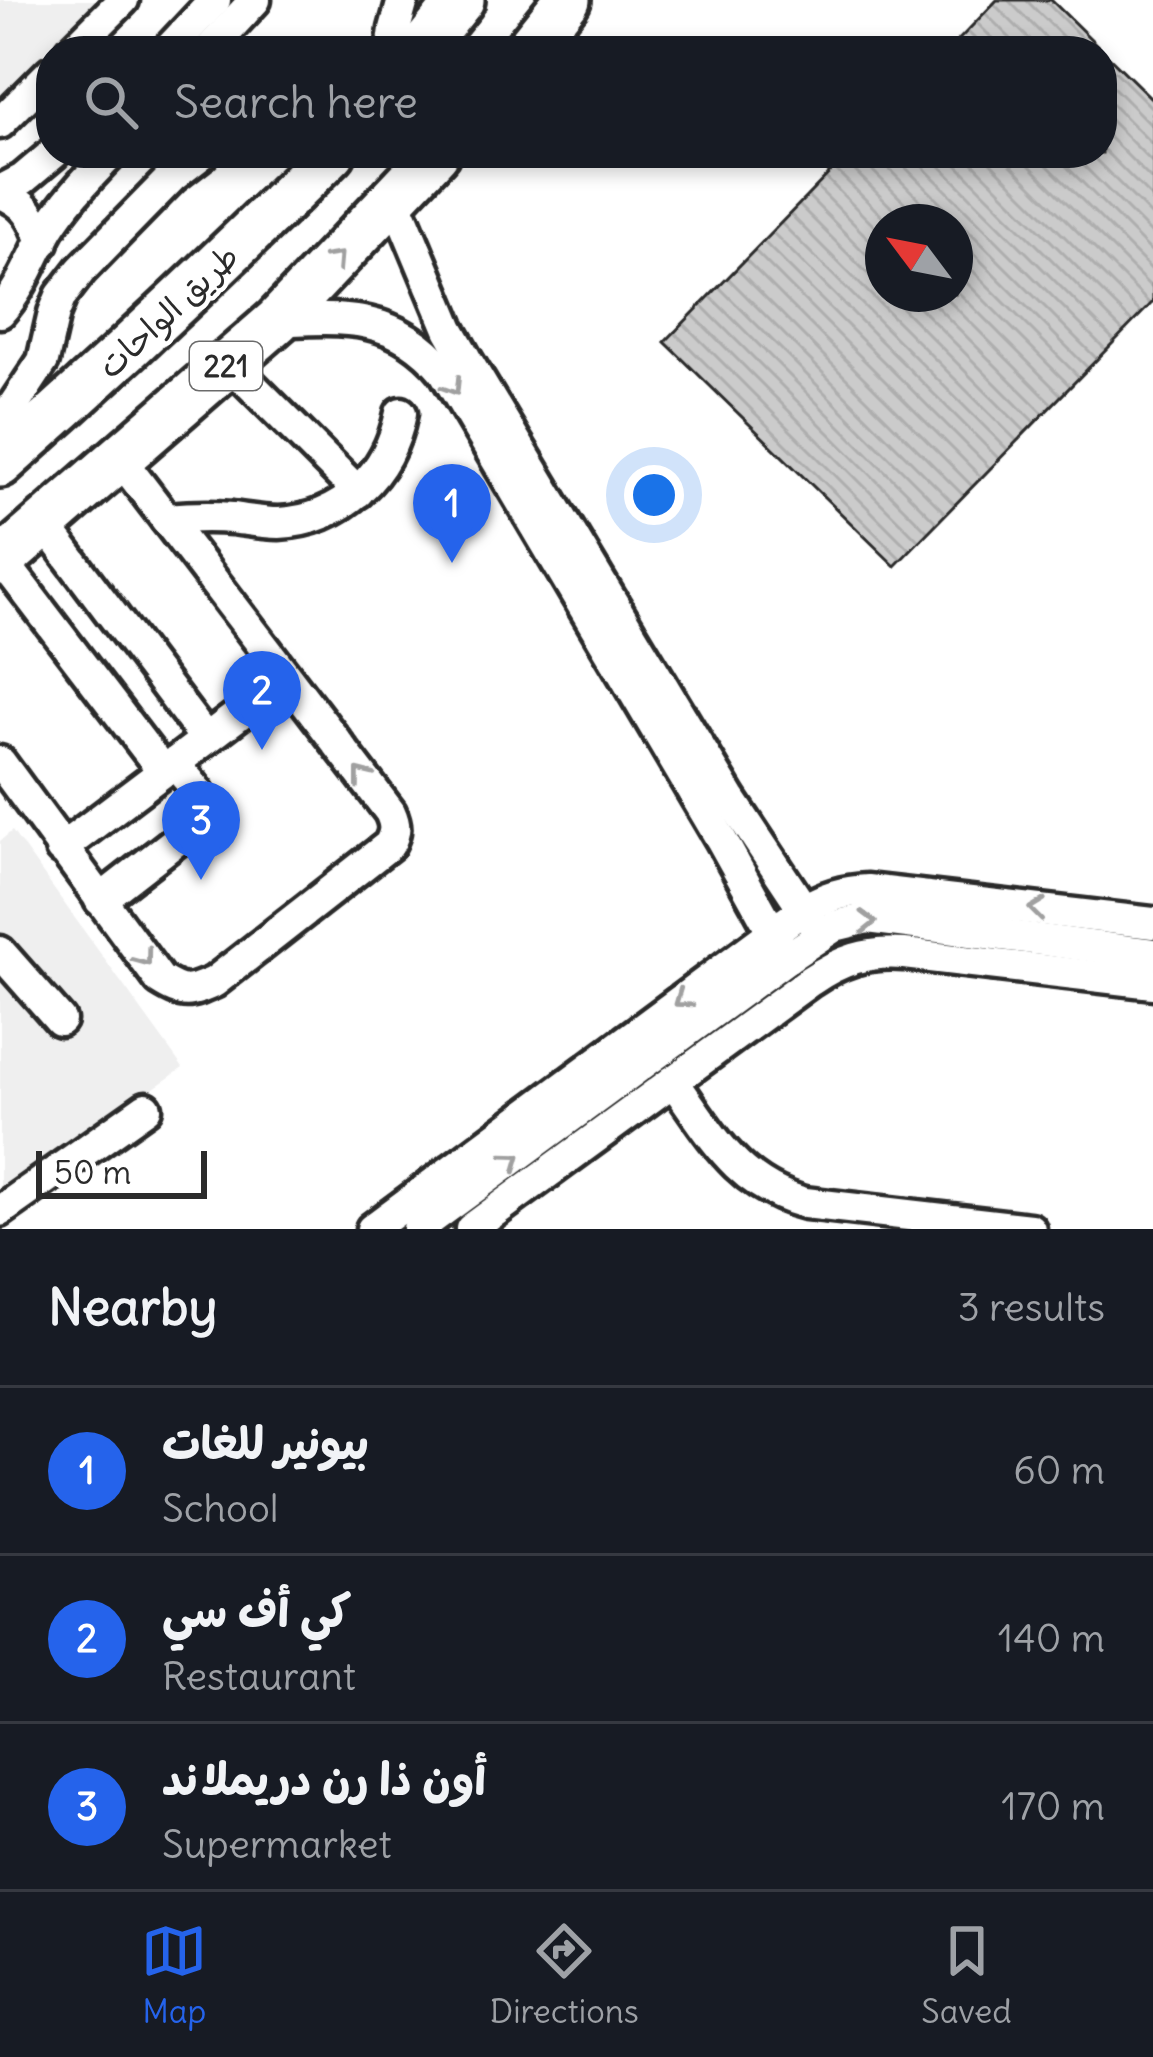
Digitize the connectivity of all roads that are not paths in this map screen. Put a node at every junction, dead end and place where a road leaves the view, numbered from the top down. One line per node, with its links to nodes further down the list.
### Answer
1 (123, 0): 7 (street)
2 (214, 0): 8 (street)
3 (255, 0): 9 (street)
4 (403, 0): 10 (street)
5 (461, 0): 11 (highway)
6 (567, 0): 12 (highway)
7 (87, 36)
8 (181, 36)
9 (222, 36)
10 (393, 36)
11 (432, 36)
12 (538, 36)
13 (36, 87): 14 (street)
14 (0, 123)
15 (36, 167): 20 (street)
16 (99, 168): 22 (street)
17 (183, 168): 27 (street)
18 (317, 168): 29 (highway, طريق الواحات / 221)
19 (422, 168): 21 (highway, 221)
20 (0, 192): 22 (street)
21 (394, 197): 24 (highway, 221, one-way to 21); 31 (street)
22 (43, 242): 23 (street)
23 (0, 312)
24 (277, 321): 25 (highway, 221); 31 (street, one-way to 31)
25 (229, 363): 28 (highway, 221); 30 (street)
26 (401, 413): 30 (street)
27 (0, 426)
28 (121, 460): 32 (street); 33 (highway, 221)
29 (0, 464)
30 (358, 492): 32 (street)
31 (542, 510): 37 (street)
32 (166, 519): 35 (street)
33 (44, 524): 34 (highway, 221); 36 (street)
34 (1, 561): 39 (street)
35 (287, 678): 36 (street); 41 (street, one-way to 35)
36 (206, 739): 39 (street)
37 (683, 747): 42 (street); 44 (street)
38 (0, 762): 40 (street)
39 (169, 767): 40 (street); 41 (street)
40 (61, 849): 41 (street)
41 (100, 900)
42 (812, 921): 43 (street, one-way to 42); 44 (street); 46 (street, one-way to 46)
43 (1153, 923)
44 (779, 946): 52 (street, one-way to 52); 53 (street, one-way to 44)
45 (0, 952): 48 (street)
46 (1153, 953)
47 (1153, 983): 49 (street)
48 (60, 1019)
49 (673, 1081): 54 (street); 55 (street)
50 (146, 1108): 51 (street)
51 (0, 1211)
52 (372, 1229)
53 (418, 1229)
54 (471, 1229)
55 (1030, 1229)

